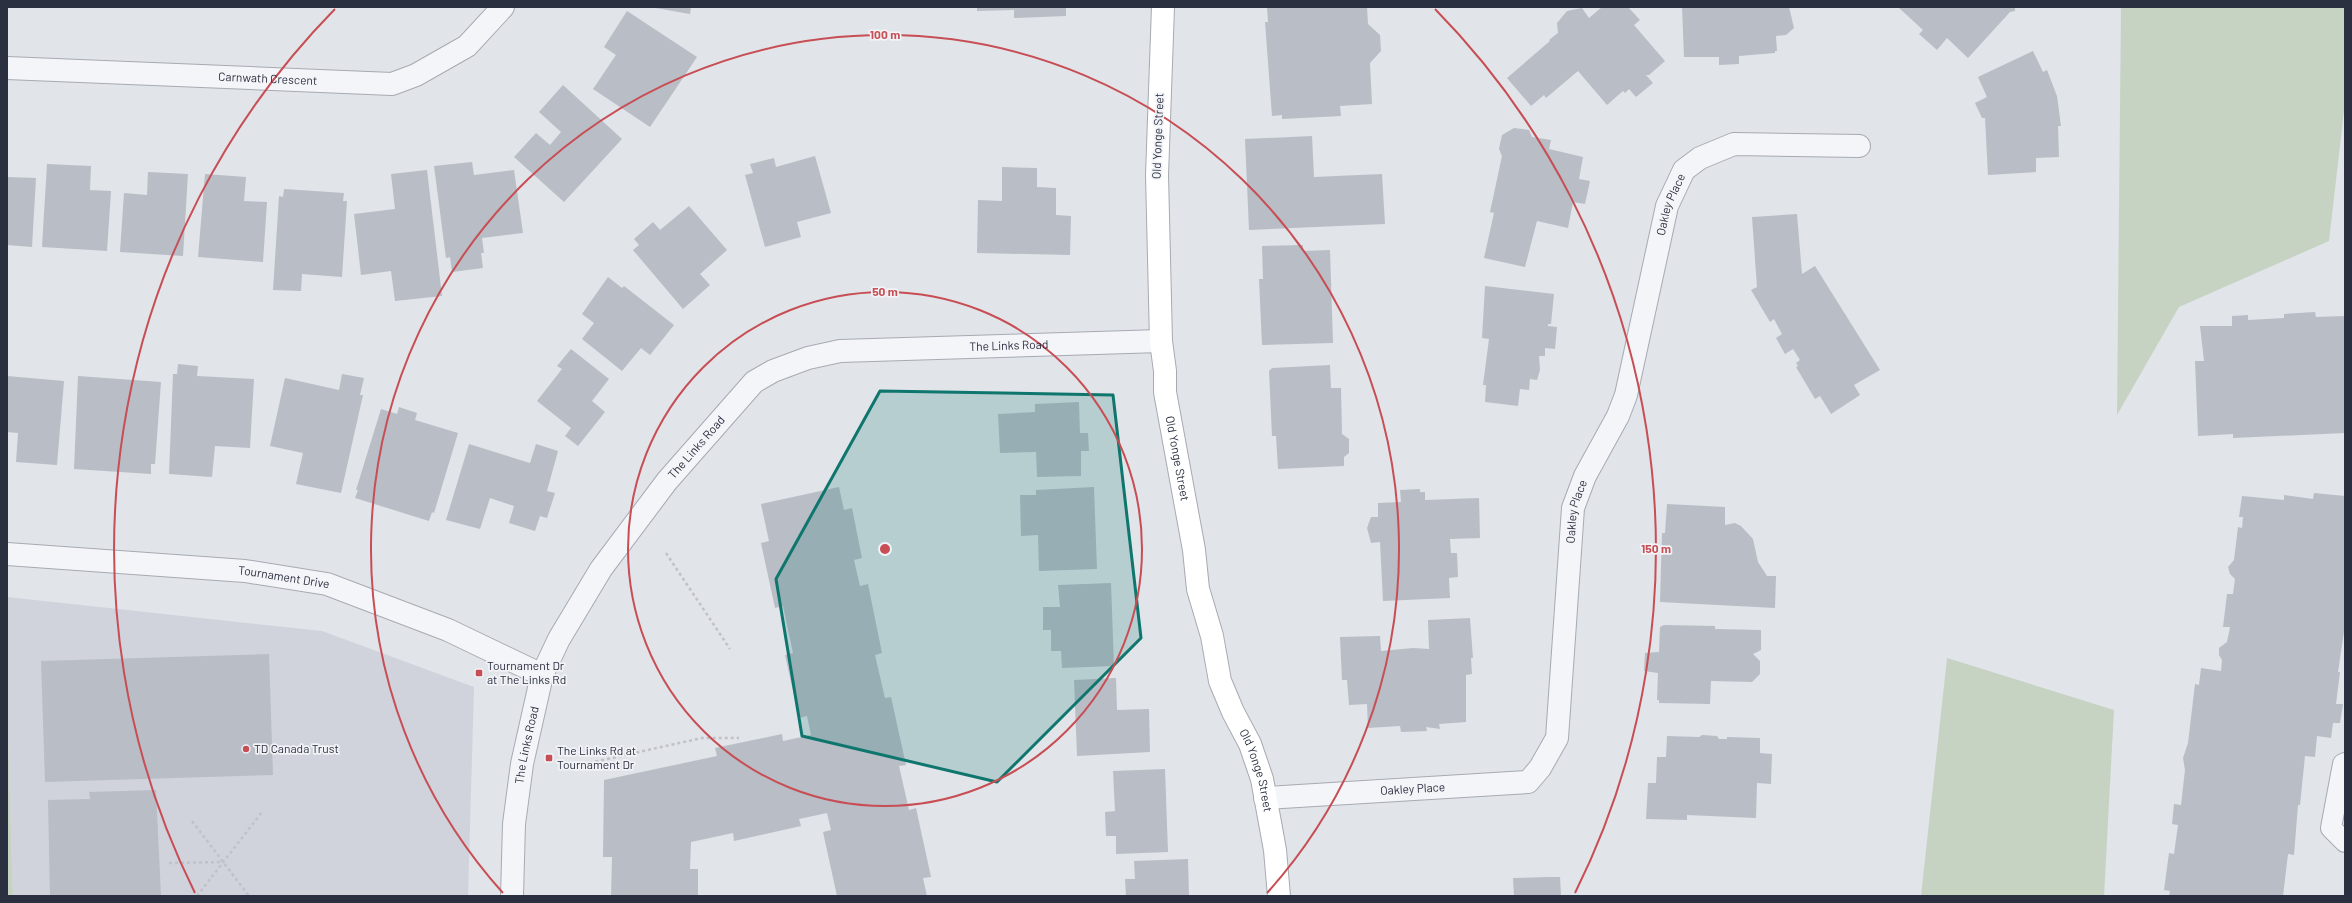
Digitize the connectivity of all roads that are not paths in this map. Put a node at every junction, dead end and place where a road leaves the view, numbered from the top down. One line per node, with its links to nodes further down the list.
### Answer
1 (503, 7): 3 (street, Carnwath Crescent)
2 (1162, 7): 5 (street, Old Yonge Street)
3 (7, 68)
4 (1859, 146): 9 (street, Oakley Place)
5 (1161, 341): 7 (street, The Links Road); 9 (street, Old Yonge Street)
6 (7, 554): 7 (street, Tournament Drive)
7 (542, 675): 11 (street, The Links Road)
8 (2345, 763): 10 (lane)
9 (1265, 798): 12 (street, Old Yonge Street)
10 (2345, 842)
11 (512, 896)
12 (1279, 896)

